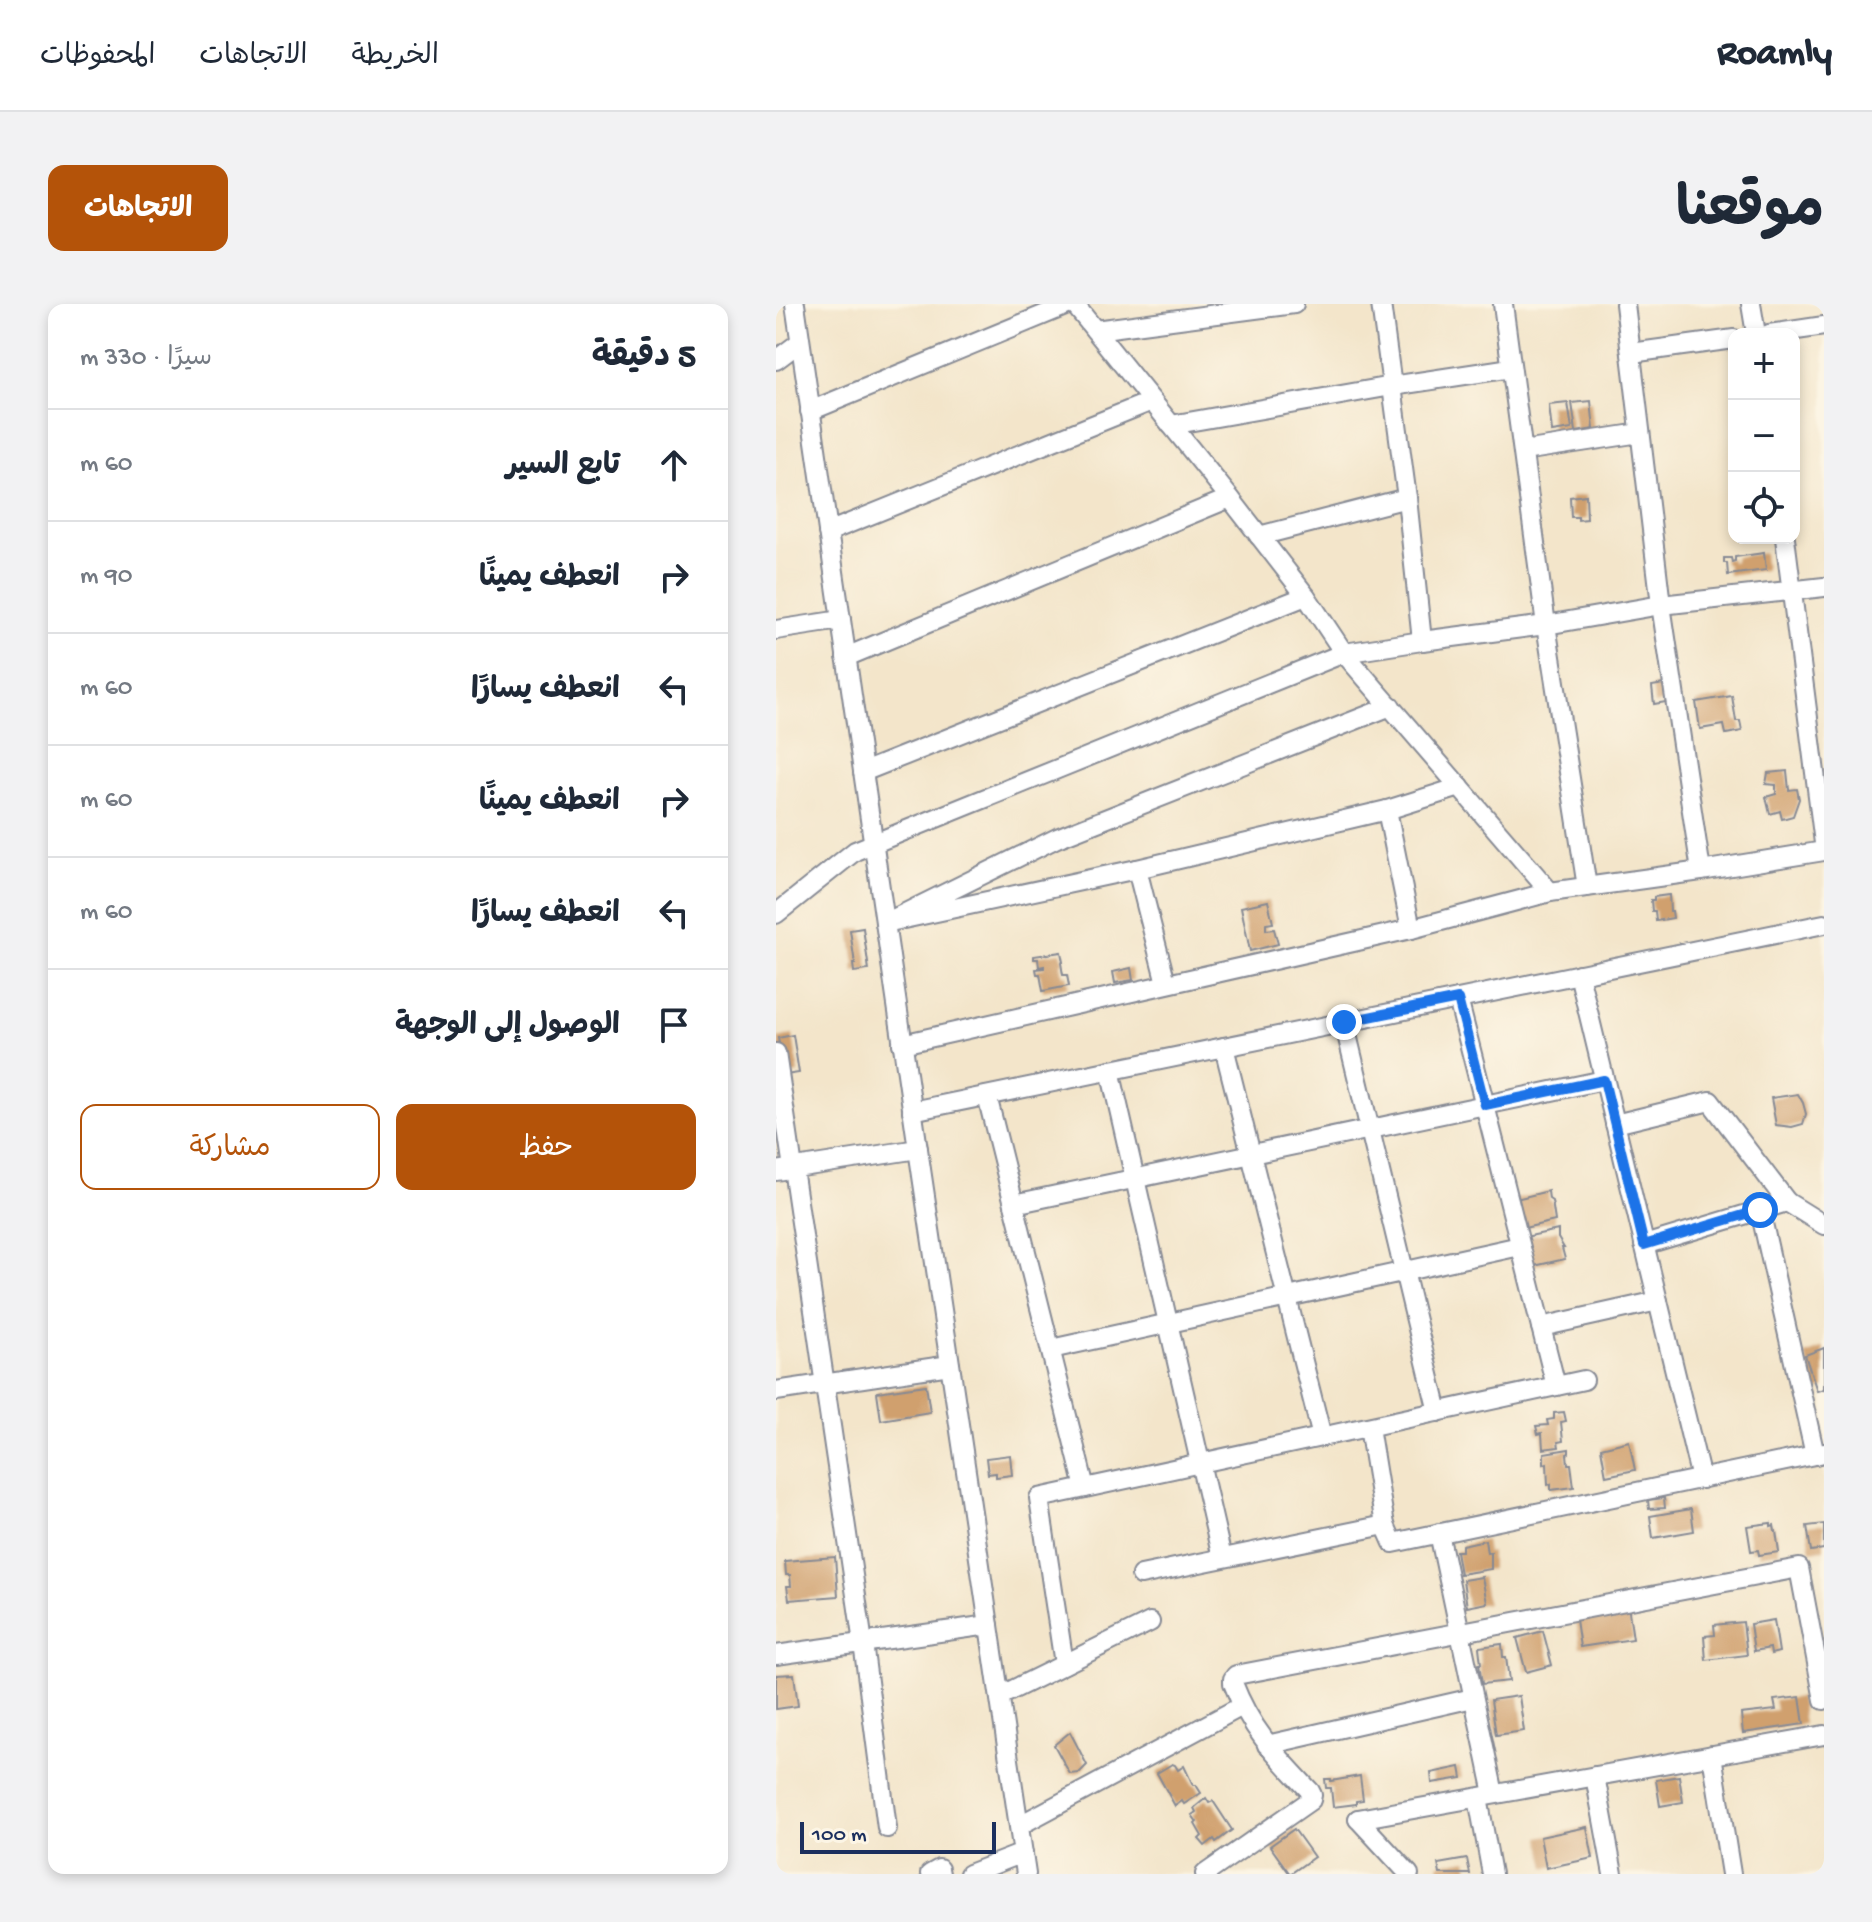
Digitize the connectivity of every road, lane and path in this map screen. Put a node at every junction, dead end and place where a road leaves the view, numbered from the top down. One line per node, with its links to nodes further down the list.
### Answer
1 (795, 304): 13 (street)
2 (1072, 304): 11 (street); 19 (street)
3 (1294, 304): 11 (street)
4 (1381, 304): 17 (street)
5 (1503, 304): 16 (street)
6 (1625, 304): 14 (street)
7 (1751, 304): 9 (street)
8 (1824, 326): 10 (street)
9 (1755, 328)
10 (1800, 329)
11 (1095, 330): 18 (street)
12 (1728, 340): 14 (street)
13 (800, 342): 15 (street); 19 (street)
14 (1631, 353): 21 (street)
15 (776, 360)
16 (1511, 368): 17 (street); 22 (street)
17 (1392, 386): 20 (street); 24 (street)
18 (1152, 401): 20 (street); 25 (street)
19 (810, 411): 25 (street)
20 (1171, 425): 23 (street)
21 (1640, 433): 22 (street); 31 (street)
22 (1523, 451): 33 (street)
23 (1230, 498): 26 (street); 37 (street)
24 (1407, 498): 26 (street); 35 (street)
25 (828, 532): 32 (street)
26 (1259, 536): 30 (street)
27 (1786, 544): 29 (street)
28 (1824, 587): 29 (street)
29 (1792, 590): 31 (street); 42 (street)
30 (1306, 596): 36 (street); 39 (street)
31 (1661, 605): 33 (street); 46 (street)
32 (841, 620): 34 (street); 37 (street)
33 (1546, 625): 35 (street); 47 (street)
34 (776, 630)
35 (1422, 641): 36 (street)
36 (1344, 653): 38 (street); 43 (street)
37 (846, 657): 39 (street)
38 (1391, 706): 40 (street); 50 (street)
39 (863, 772): 43 (street)
40 (1460, 787): 41 (street); 48 (street)
41 (1387, 810): 45 (street); 52 (street)
42 (1824, 843)
43 (873, 844): 49 (street); 50 (street)
44 (1824, 851): 46 (street)
45 (1137, 869): 50 (street); 54 (street)
46 (1701, 871): 47 (street)
47 (1587, 887): 48 (street)
48 (1550, 892): 52 (street)
49 (776, 914)
50 (885, 923): 57 (street)
51 (1824, 924): 53 (street)
52 (1411, 929): 54 (street)
53 (1579, 974): 55 (street); 61 (street)
54 (1166, 983): 57 (street)
55 (1458, 999): 56 (street); 63 (street)
56 (1344, 1022): 58 (street); 66 (street)
57 (902, 1044): 64 (street)
58 (1224, 1047): 60 (street); 68 (street)
59 (776, 1053): 69 (street)
60 (1110, 1070): 62 (street); 70 (street)
61 (1604, 1080): 63 (street); 65 (street)
62 (987, 1096): 64 (street); 72 (street)
63 (1485, 1105): 66 (street); 76 (street)
64 (912, 1111): 67 (street)
65 (1615, 1124): 71 (street); 75 (street)
66 (1370, 1130): 68 (street); 77 (street)
67 (918, 1149): 69 (street); 83 (street)
68 (1251, 1154): 70 (street); 78 (street)
69 (784, 1170): 85 (street)
70 (1134, 1179): 72 (street); 80 (street)
71 (1787, 1202): 73 (street); 74 (street)
72 (1014, 1204): 82 (street)
73 (1760, 1210): 75 (street); 91 (street)
74 (1824, 1225)
75 (1644, 1245): 79 (street)
76 (1520, 1246): 77 (street); 81 (street)
77 (1404, 1271): 78 (street); 88 (street)
78 (1286, 1297): 80 (street); 90 (street)
79 (1658, 1301): 81 (street); 93 (street)
80 (1168, 1323): 82 (street); 92 (street)
81 (1541, 1327): 86 (street)
82 (1051, 1349): 94 (street)
83 (950, 1365): 85 (street); 100 (street)
84 (1584, 1380): 86 (street)
85 (825, 1384): 87 (street); 102 (street)
86 (1556, 1386): 88 (street)
87 (776, 1391)
88 (1438, 1412): 89 (street)
89 (1369, 1427): 90 (street); 95 (street)
90 (1322, 1437): 92 (street)
91 (1820, 1454): 93 (street)
92 (1200, 1463): 94 (street); 97 (street)
93 (1701, 1479): 96 (street)
94 (1085, 1488): 104 (street)
95 (1385, 1525): 96 (street); 97 (street)
96 (1439, 1533): 101 (street)
97 (1222, 1558): 98 (street)
98 (1141, 1575)
99 (1150, 1622): 104 (street)
100 (989, 1625): 102 (street); 105 (street)
101 (1460, 1632): 106 (street); 107 (street); 108 (street)
102 (863, 1643): 103 (street); 115 (street)
103 (776, 1655)
104 (1064, 1664): 105 (street)
105 (1000, 1696): 114 (street)
106 (1473, 1698): 110 (street); 113 (street)
107 (1824, 1700)
108 (1242, 1706): 110 (street); 114 (street)
109 (1824, 1735): 111 (street)
110 (1267, 1745): 121 (street)
111 (1712, 1755): 112 (street); 125 (street)
112 (1595, 1776): 113 (street); 124 (street)
113 (1486, 1796): 122 (street); 123 (street)
114 (1020, 1825): 116 (street)
115 (887, 1828)
116 (1023, 1853): 119 (street); 120 (street)
117 (930, 1874): 118 (street)
118 (940, 1874)
119 (969, 1874)
120 (1026, 1874)
121 (1205, 1874)
122 (1409, 1874)
123 (1492, 1874)
124 (1613, 1874)
125 (1731, 1874)

